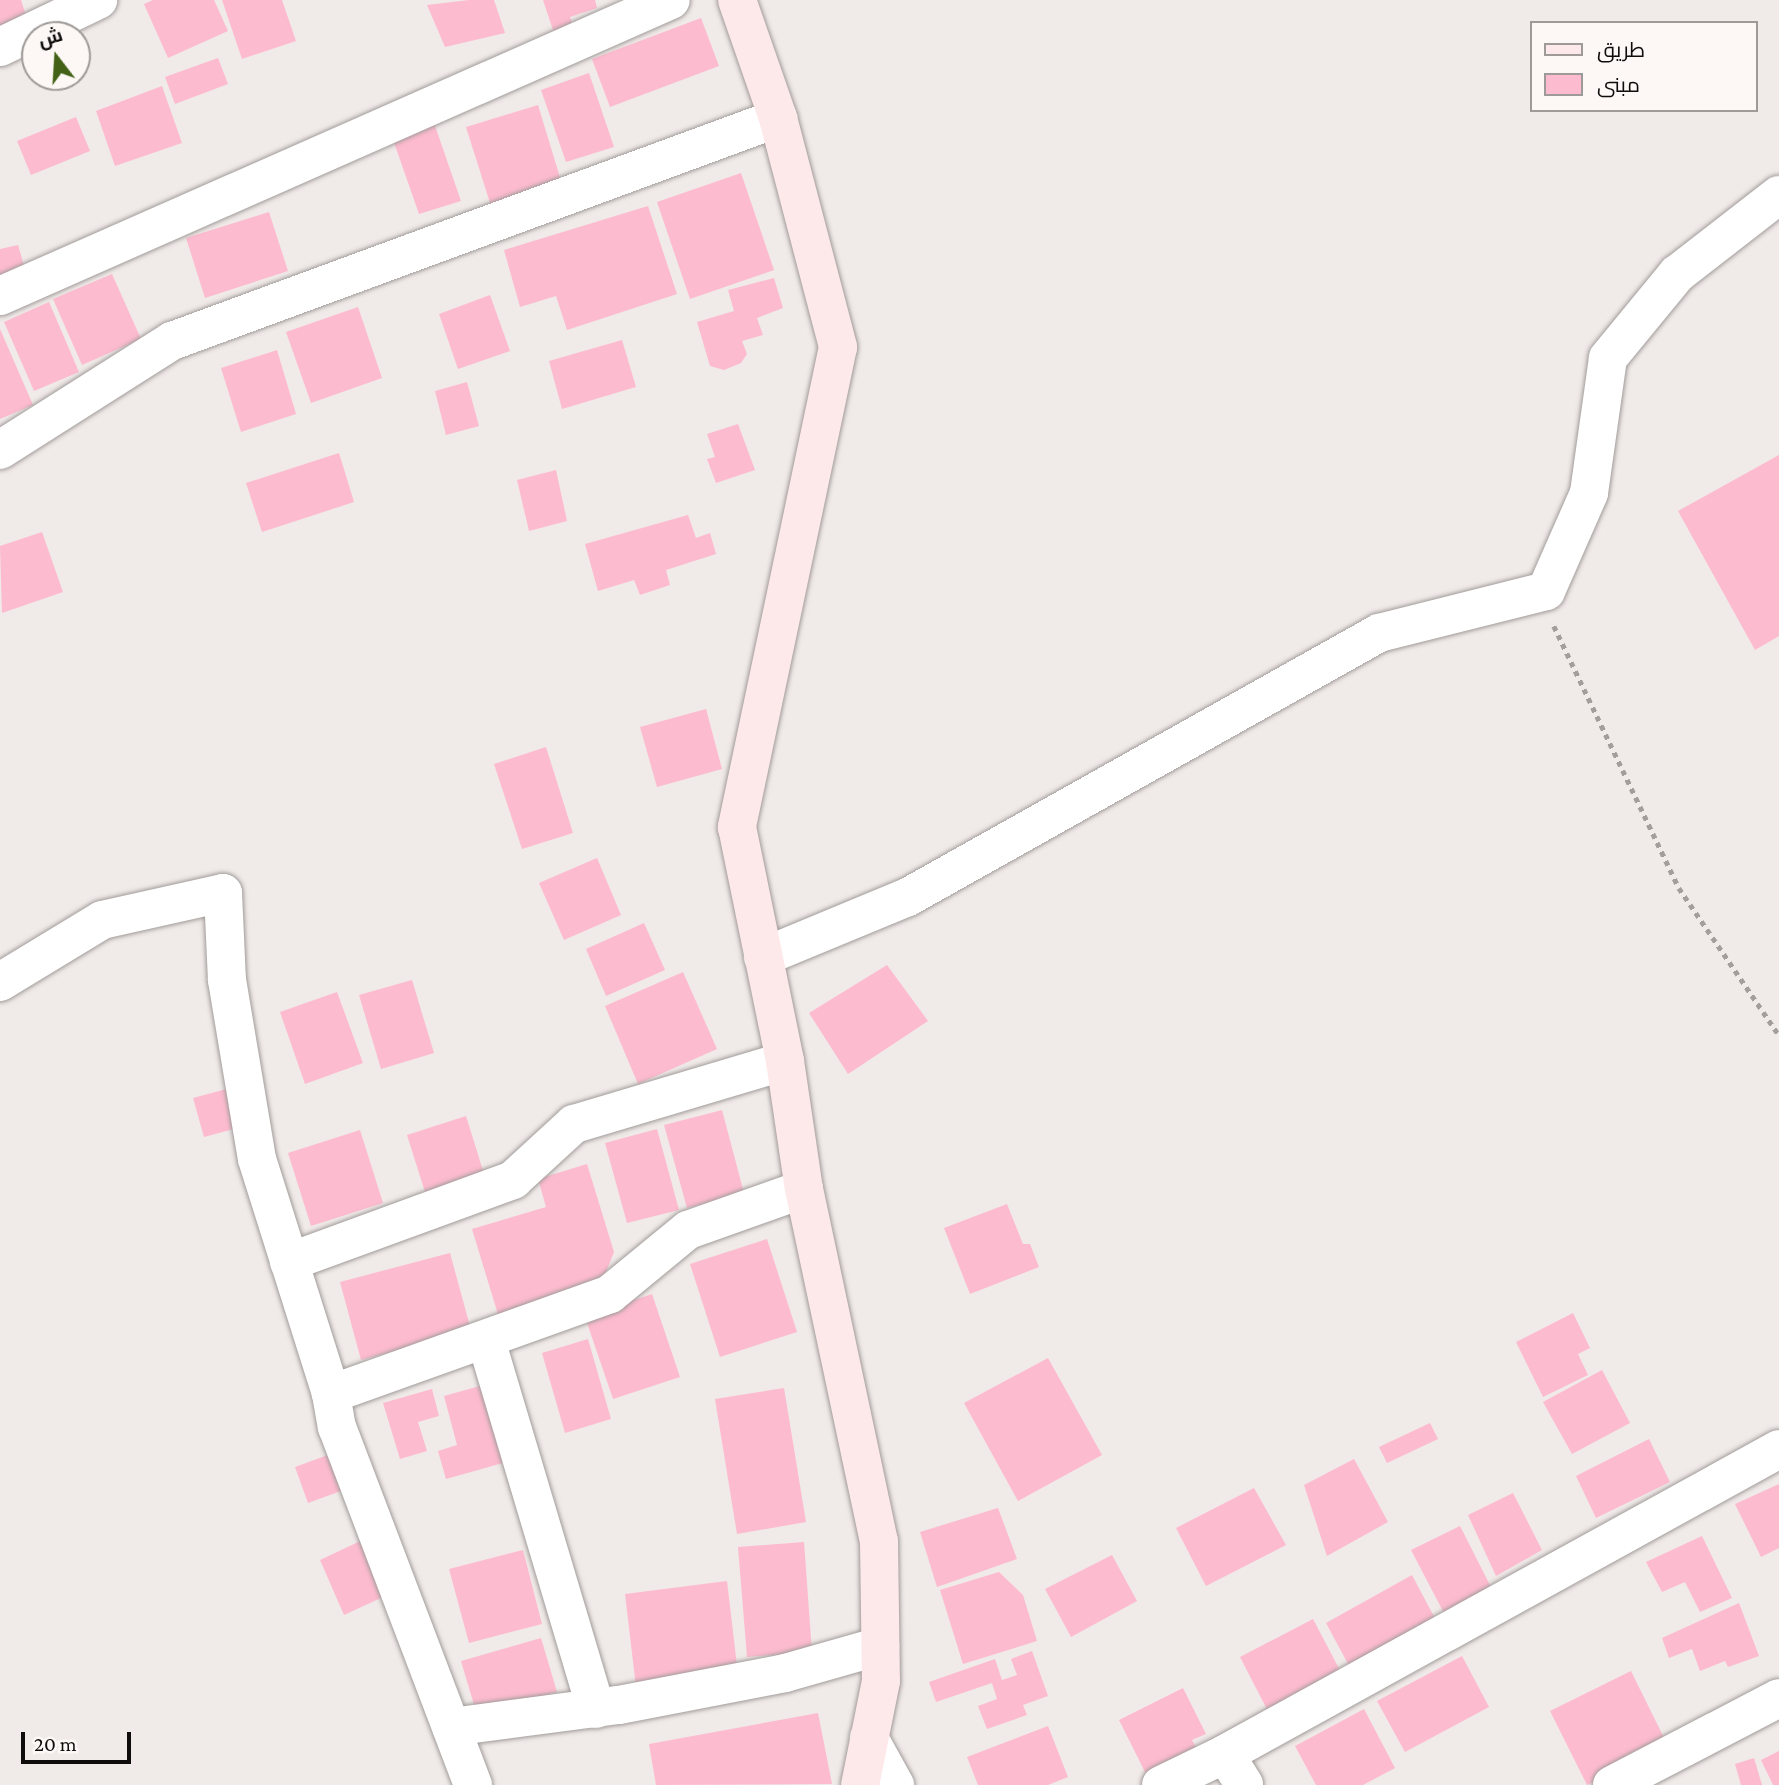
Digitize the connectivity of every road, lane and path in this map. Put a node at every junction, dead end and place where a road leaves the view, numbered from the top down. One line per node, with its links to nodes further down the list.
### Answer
1 (98, 0): 4 (street)
2 (671, 0): 7 (street)
3 (737, 0): 5 (street)
4 (0, 47)
5 (778, 118): 8 (street); 10 (street)
6 (1779, 195): 9 (street)
7 (0, 296)
8 (0, 450)
9 (1546, 591): 10 (street); 12 (path)
10 (763, 957): 13 (street)
11 (0, 982): 15 (street)
12 (1779, 1035)
13 (785, 1060): 14 (street); 15 (street)
14 (804, 1189): 16 (street); 19 (street)
15 (289, 1262): 17 (street)
16 (486, 1340): 17 (street); 21 (street)
17 (331, 1394): 22 (street)
18 (1779, 1449): 24 (street)
19 (880, 1646): 21 (street); 23 (street)
20 (1779, 1698): 29 (street)
21 (596, 1709): 22 (street)
22 (451, 1727): 25 (street)
23 (869, 1738): 26 (street); 27 (street)
24 (1235, 1770): 28 (street)
25 (473, 1785)
26 (860, 1785)
27 (895, 1785)
28 (1161, 1785)
29 (1612, 1785)

